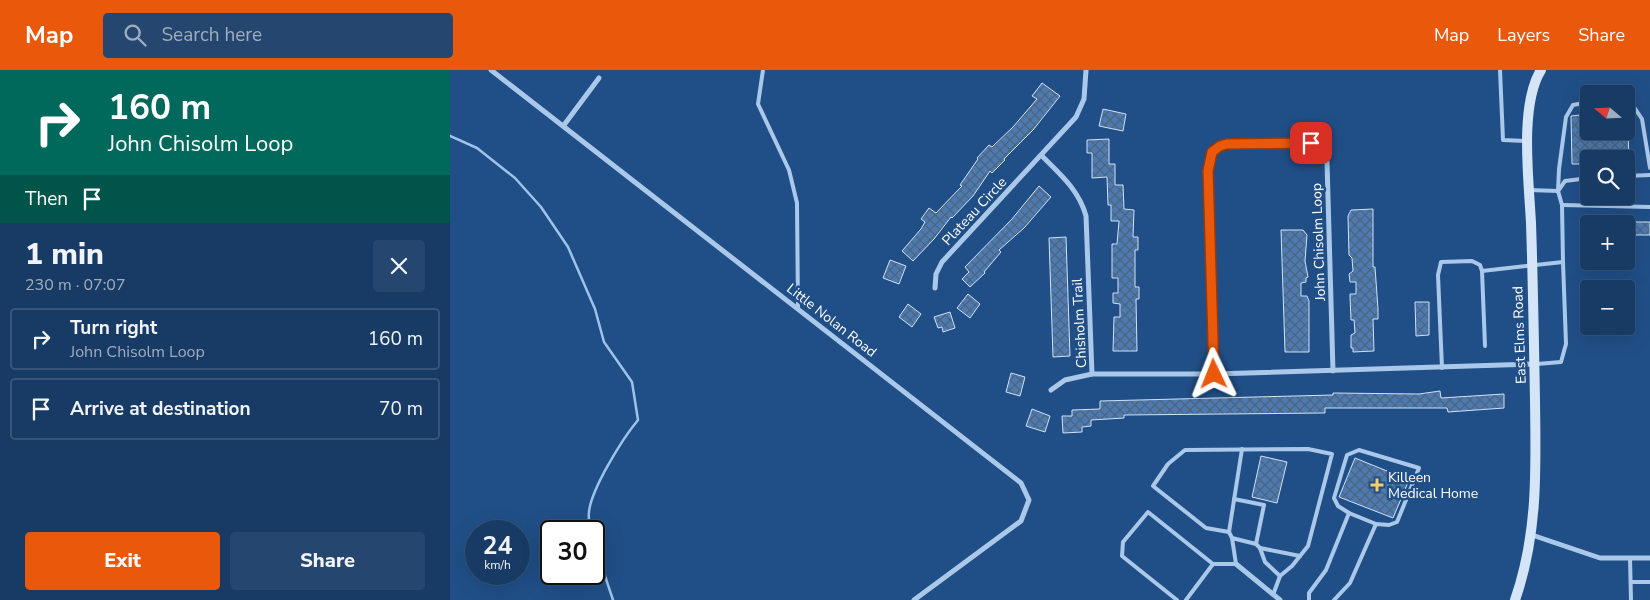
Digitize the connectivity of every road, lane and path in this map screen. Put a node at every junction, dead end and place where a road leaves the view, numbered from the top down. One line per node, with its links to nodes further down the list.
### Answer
1 (491, 70): 9 (street, Little Nolan Road)
2 (763, 70): 24 (lane)
3 (1086, 70): 11 (street)
4 (1500, 70): 10 (lane)
5 (1541, 70): 10 (main road, East Elms Road)
6 (599, 78): 9 (street)
7 (1580, 104): 17 (lane)
8 (1635, 108): 12 (lane)
9 (564, 125): 24 (street, Little Nolan Road)
10 (1528, 142): 16 (main road, East Elms Road)
11 (1042, 156): 23 (street, Plateau Circle); 29 (street, Chisholm Trail)
12 (1650, 168)
13 (1650, 175): 14 (lane)
14 (1635, 176)
15 (1580, 179): 17 (lane)
16 (1530, 190): 17 (lane); 21 (main road, East Elms Road)
17 (1558, 190): 18 (lane)
18 (1562, 205): 19 (lane); 20 (lane)
19 (1650, 207)
20 (1563, 262): 21 (lane); 26 (lane)
21 (1530, 265): 22 (lane); 26 (main road, East Elms Road)
22 (1482, 271): 25 (lane); 27 (lane)
23 (935, 288)
24 (798, 308): 50 (street, Little Nolan Road)
25 (1485, 346)
26 (1534, 364): 27 (street, Chisholm Trail); 37 (main road, East Elms Road)
27 (1442, 368): 28 (street, Chisholm Trail)
28 (1333, 370): 30 (street, Chisholm Trail); 30 (street, John Chisolm Loop)
29 (1092, 374): 30 (street, Chisholm Trail); 31 (street)
30 (1214, 374)
31 (1051, 390)
32 (1242, 449): 33 (lane); 36 (lane); 41 (lane)
33 (1234, 498): 36 (lane); 39 (lane)
34 (1349, 513): 35 (lane); 35 (lane); 54 (lane)
35 (1376, 524): 55 (lane)
36 (1229, 532): 38 (lane)
37 (1532, 535): 42 (street); 56 (main road, East Elms Road)
38 (1232, 538): 39 (lane); 45 (lane)
39 (1256, 544): 40 (lane)
40 (1260, 548): 41 (lane); 46 (lane)
41 (1300, 556): 46 (lane)
42 (1630, 558): 43 (street); 47 (lane)
43 (1650, 558)
44 (1213, 564): 45 (lane); 51 (lane); 52 (lane)
45 (1236, 564): 49 (street)
46 (1280, 576): 49 (lane)
47 (1631, 582): 48 (lane); 57 (lane)
48 (1650, 582)
49 (1273, 594): 53 (street)
50 (914, 600)
51 (1177, 600)
52 (1186, 600)
53 (1280, 600)
54 (1309, 600)
55 (1334, 600)
56 (1515, 600)
57 (1631, 600)

